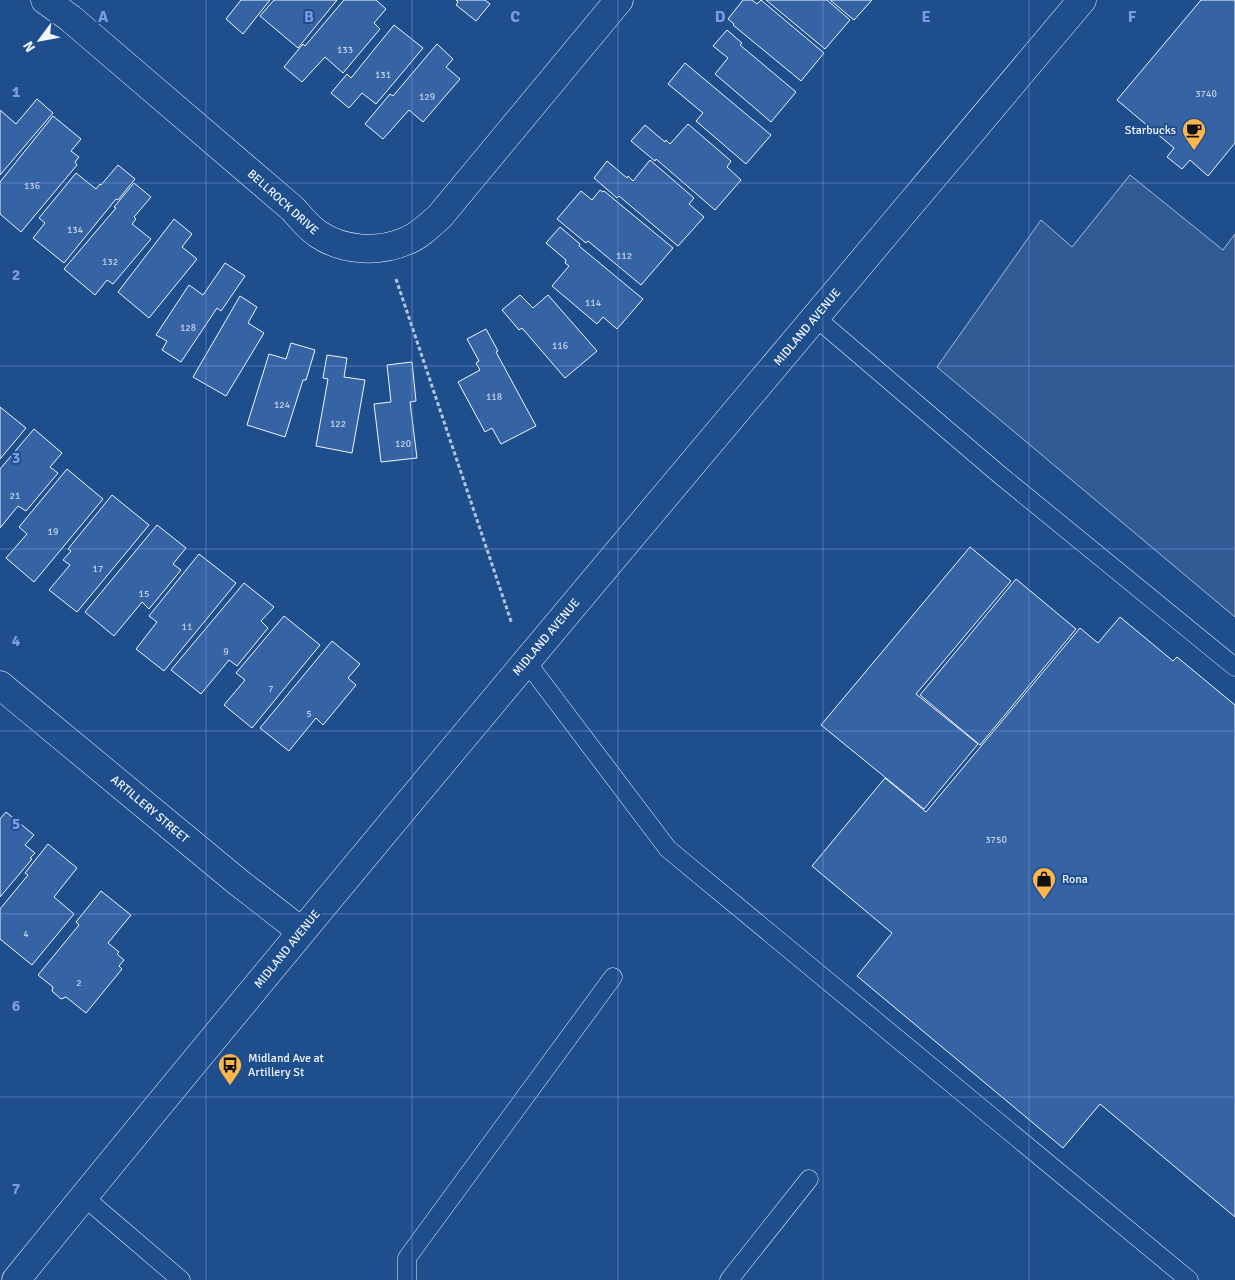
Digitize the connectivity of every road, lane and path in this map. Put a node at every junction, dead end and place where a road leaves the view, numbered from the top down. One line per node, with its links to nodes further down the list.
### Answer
1 (46, 0): 4 (main road, BELLROCK DRIVE)
2 (619, 0): 4 (main road, BELLROCK DRIVE)
3 (1082, 0): 5 (main road, MIDLAND AVENUE)
4 (385, 248): 6 (path)
5 (815, 317): 6 (main road, MIDLAND AVENUE); 7 (lane)
6 (526, 661): 9 (main road, MIDLAND AVENUE); 17 (lane)
7 (1235, 667)
8 (0, 685): 9 (main road, ARTILLERY STREET)
9 (302, 931): 12 (main road, MIDLAND AVENUE)
10 (613, 977): 15 (lane)
11 (810, 1179): 16 (lane)
12 (84, 1197): 13 (main road, MIDLAND AVENUE); 14 (lane)
13 (16, 1280)
14 (181, 1280)
15 (407, 1280)
16 (729, 1280)
17 (1189, 1280)

